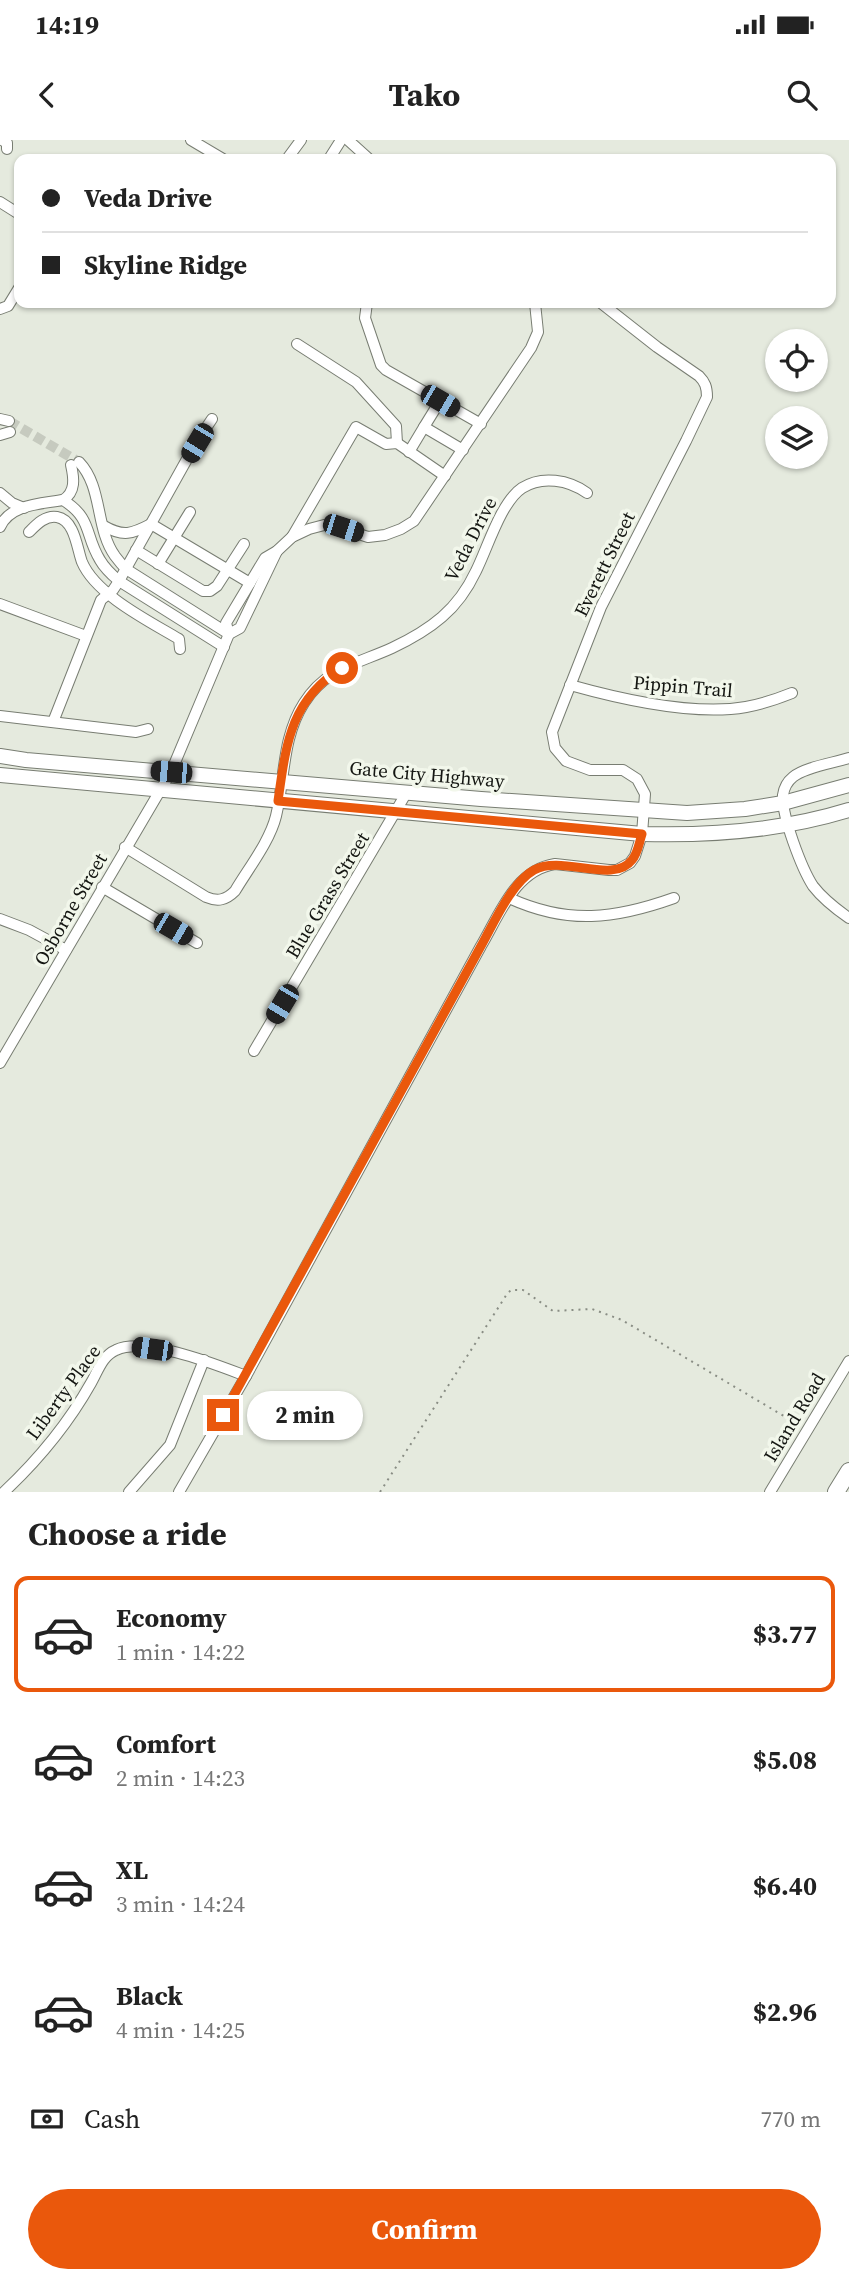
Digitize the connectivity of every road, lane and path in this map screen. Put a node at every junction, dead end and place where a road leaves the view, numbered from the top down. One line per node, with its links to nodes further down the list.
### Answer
1 (191, 140): 3 (street)
2 (348, 140): 4 (street)
3 (215, 154)
4 (360, 154)
5 (14, 296): 9 (street)
6 (366, 308): 11 (street)
7 (536, 308): 13 (street)
8 (607, 308): 47 (street, Everett Street)
9 (0, 309)
10 (296, 344): 15 (street)
11 (440, 401): 13 (street); 14 (street)
12 (212, 419): 24 (street)
13 (481, 424): 16 (street)
14 (424, 427): 16 (street); 17 (street)
15 (397, 443): 17 (street); 28 (street)
16 (463, 450): 18 (street)
17 (409, 452): 18 (street)
18 (445, 476): 28 (street)
19 (0, 493): 22 (street)
20 (587, 493): 56 (street, Veda Drive)
21 (63, 500): 22 (street); 25 (street); 36 (street)
22 (24, 508): 26 (street)
23 (190, 512): 29 (street)
24 (151, 524): 25 (street); 29 (street); 31 (street)
25 (104, 526): 34 (street)
26 (0, 527)
27 (29, 532): 38 (street)
28 (292, 537): 32 (street)
29 (174, 538): 33 (street); 35 (street)
30 (244, 544): 35 (street)
31 (136, 550): 33 (street); 34 (street)
32 (277, 551): 37 (street); 43 (street)
33 (159, 564): 35 (street)
34 (126, 569): 36 (street); 39 (street)
35 (228, 570): 37 (street)
36 (119, 581): 38 (street); 41 (street)
37 (250, 583): 43 (street)
38 (108, 594): 42 (street); 44 (street)
39 (170, 596): 41 (street); 43 (street)
40 (0, 604): 44 (street)
41 (162, 608): 42 (street); 45 (street)
42 (156, 625): 46 (street)
43 (229, 634): 45 (street, Osborne Street)
44 (86, 636): 50 (street)
45 (223, 647): 54 (street, Osborne Street)
46 (180, 649)
47 (570, 685): 48 (street, Pippin Trail); 62 (street, Everett Street)
48 (792, 693)
49 (0, 716): 50 (street)
50 (53, 722): 51 (street)
51 (148, 729)
52 (0, 755): 54 (main road, Gate City Highway)
53 (849, 758): 61 (street)
54 (171, 772): 56 (main road, Gate City Highway); 58 (street, Osborne Street)
55 (0, 775): 58 (main road, Gate City Highway)
56 (281, 782): 59 (main road, Gate City Highway); 60 (street, Veda Drive)
57 (849, 785): 61 (main road, Gate City Highway)
58 (160, 791): 60 (main road, Gate City Highway); 67 (street, Osborne Street)
59 (407, 792): 62 (main road, Gate City Highway); 64 (street, Blue Grass Street)
60 (278, 801): 64 (main road, Gate City Highway); 67 (street, Veda Drive)
61 (783, 803): 62 (main road, Gate City Highway); 65 (street)
62 (644, 810): 66 (street, Everett Street)
63 (849, 810): 65 (main road, Gate City Highway)
64 (396, 811): 66 (main road, Gate City Highway); 75 (street, Blue Grass Street)
65 (789, 825): 66 (main road, Gate City Highway); 71 (street)
66 (642, 834): 69 (street)
67 (125, 847): 68 (street, Osborne Street)
68 (102, 887): 73 (street); 74 (street, Osborne Street)
69 (509, 898): 70 (street); 79 (street)
70 (674, 898)
71 (849, 918)
72 (0, 919): 74 (street)
73 (197, 943)
74 (66, 950): 76 (street, Osborne Street)
75 (254, 1051)
76 (0, 1063)
77 (204, 1360): 79 (street, Liberty Place); 82 (street, Liberty Place); 83 (street)
78 (849, 1361): 80 (street, Island Road)
79 (246, 1376): 84 (street)
80 (806, 1429): 85 (path); 86 (street, Island Road)
81 (849, 1471): 87 (highway)
82 (4, 1492)
83 (130, 1492)
84 (179, 1492)
85 (380, 1492)
86 (770, 1492)
87 (836, 1492)

